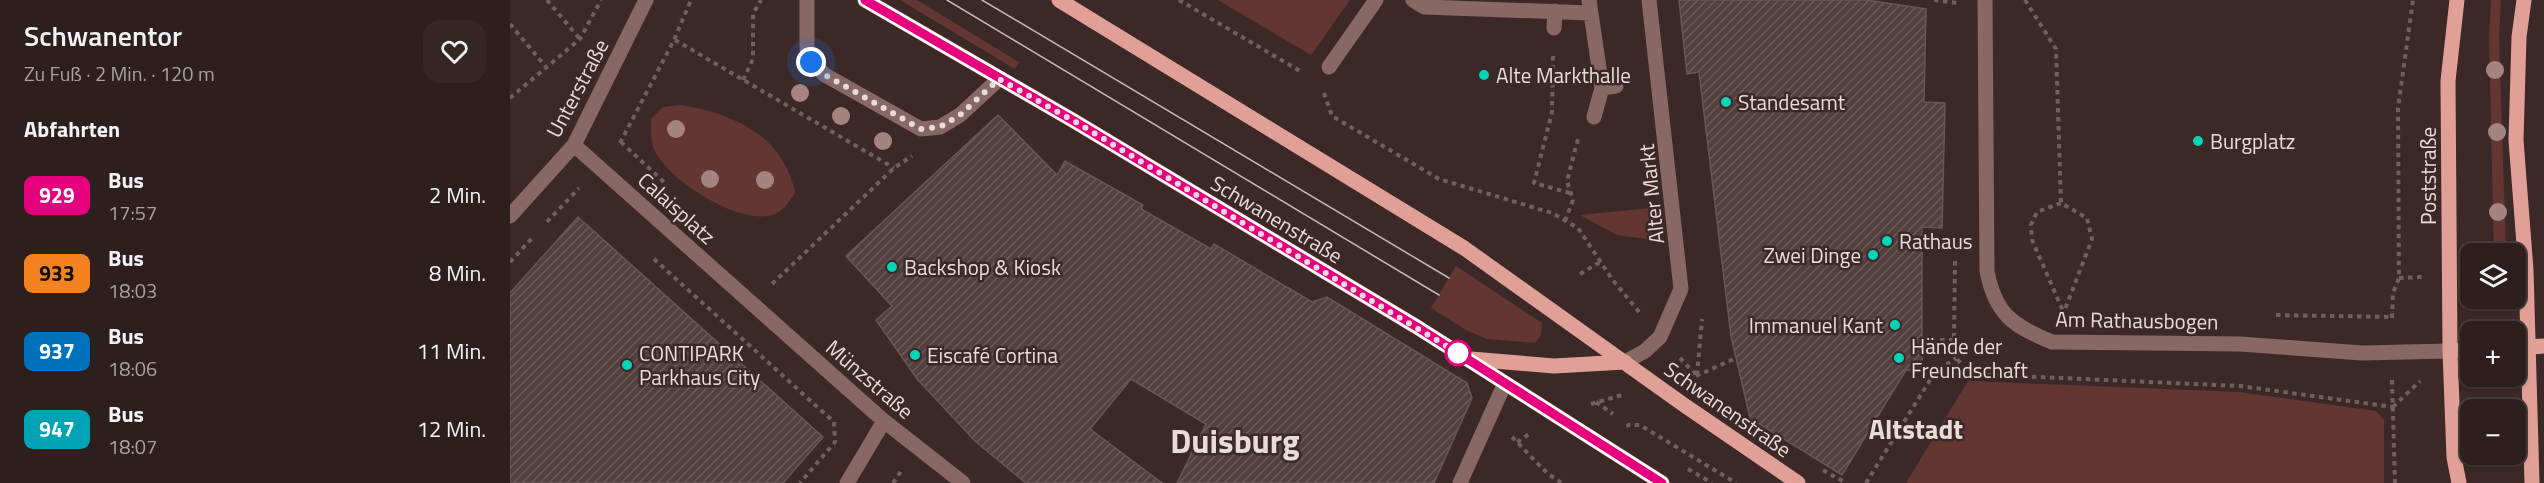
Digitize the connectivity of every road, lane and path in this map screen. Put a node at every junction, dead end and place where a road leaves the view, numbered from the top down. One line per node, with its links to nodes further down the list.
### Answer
1 (547, 0): 21 (path)
2 (601, 0): 21 (path)
3 (646, 0): 33 (street, Unterstraße)
4 (761, 0): 28 (path)
5 (807, 0): 27 (street)
6 (865, 0): 27 (main road, Schwanenstraße)
7 (1059, 0): 57 (main road, Schwanenstraße)
8 (1179, 0): 26 (path)
9 (1376, 0): 25 (street)
10 (1413, 0): 18 (street)
11 (1649, 0): 48 (street, Alter Markt)
12 (1985, 0): 54 (street, Am Rathausbogen)
13 (2025, 0): 37 (path)
14 (2413, 0): 47 (path)
15 (2457, 0): 53 (main road, Poststraße)
16 (2524, 0): 51 (main road)
17 (1590, 6): 18 (street); 31 (street)
18 (1555, 11): 20 (street)
19 (510, 24): 24 (path)
20 (1554, 28)
21 (580, 39): 24 (path)
22 (674, 40): 28 (path)
23 (1552, 65): 36 (path)
24 (546, 67): 30 (path)
25 (1329, 67)
26 (1310, 76)
27 (999, 79): 56 (main road, Schwanenstraße)
28 (743, 80): 35 (path)
29 (1320, 82): 39 (path)
30 (510, 98)
31 (1594, 117)
32 (1579, 138): 36 (path)
33 (574, 145): 38 (street, Unterstraße); 43 (street, Calaisplatz)
34 (913, 155): 35 (path)
35 (894, 168): 43 (path)
36 (1570, 193): 39 (path)
37 (2061, 203): 44 (path); 44 (path)
38 (510, 216)
39 (1565, 221): 41 (path)
40 (648, 254): 64 (path)
41 (1600, 262): 42 (path); 48 (path)
42 (1580, 274)
43 (752, 303): 61 (street, Münzstraße)
44 (2063, 312): 45 (path)
45 (2075, 312)
46 (2275, 315): 47 (path)
47 (2392, 316): 54 (path)
48 (1660, 337): 57 (street, Alter Markt)
49 (1922, 340): 50 (path)
50 (1954, 340)
51 (2529, 347): 76 (main road)
52 (2460, 350): 53 (main road)
53 (2450, 351): 54 (street, Am Rathausbogen); 63 (main road, Poststraße)
54 (2391, 353)
55 (1736, 357): 59 (path)
56 (1468, 359): 57 (main road); 58 (main road, Schwanenstraße)
57 (1625, 362): 59 (main road, Schwanenstraße)
58 (1505, 383): 60 (main road, Schwanenstraße); 67 (street)
59 (1658, 386): 60 (path); 71 (main road, Schwanenstraße)
60 (1555, 416): 68 (path); 69 (main road, Schwanenstraße)
61 (884, 421): 65 (street); 66 (street, Münzstraße)
62 (1640, 425): 70 (path)
63 (2454, 457): 74 (main road); 75 (main road, Poststraße)
64 (800, 483)
65 (847, 483)
66 (963, 483)
67 (1460, 483)
68 (1562, 483)
69 (1662, 483)
70 (1736, 483)
71 (1798, 483)
72 (1866, 483): 73 (path)
73 (2395, 483)
74 (2450, 483)
75 (2458, 483)
76 (2532, 483)

